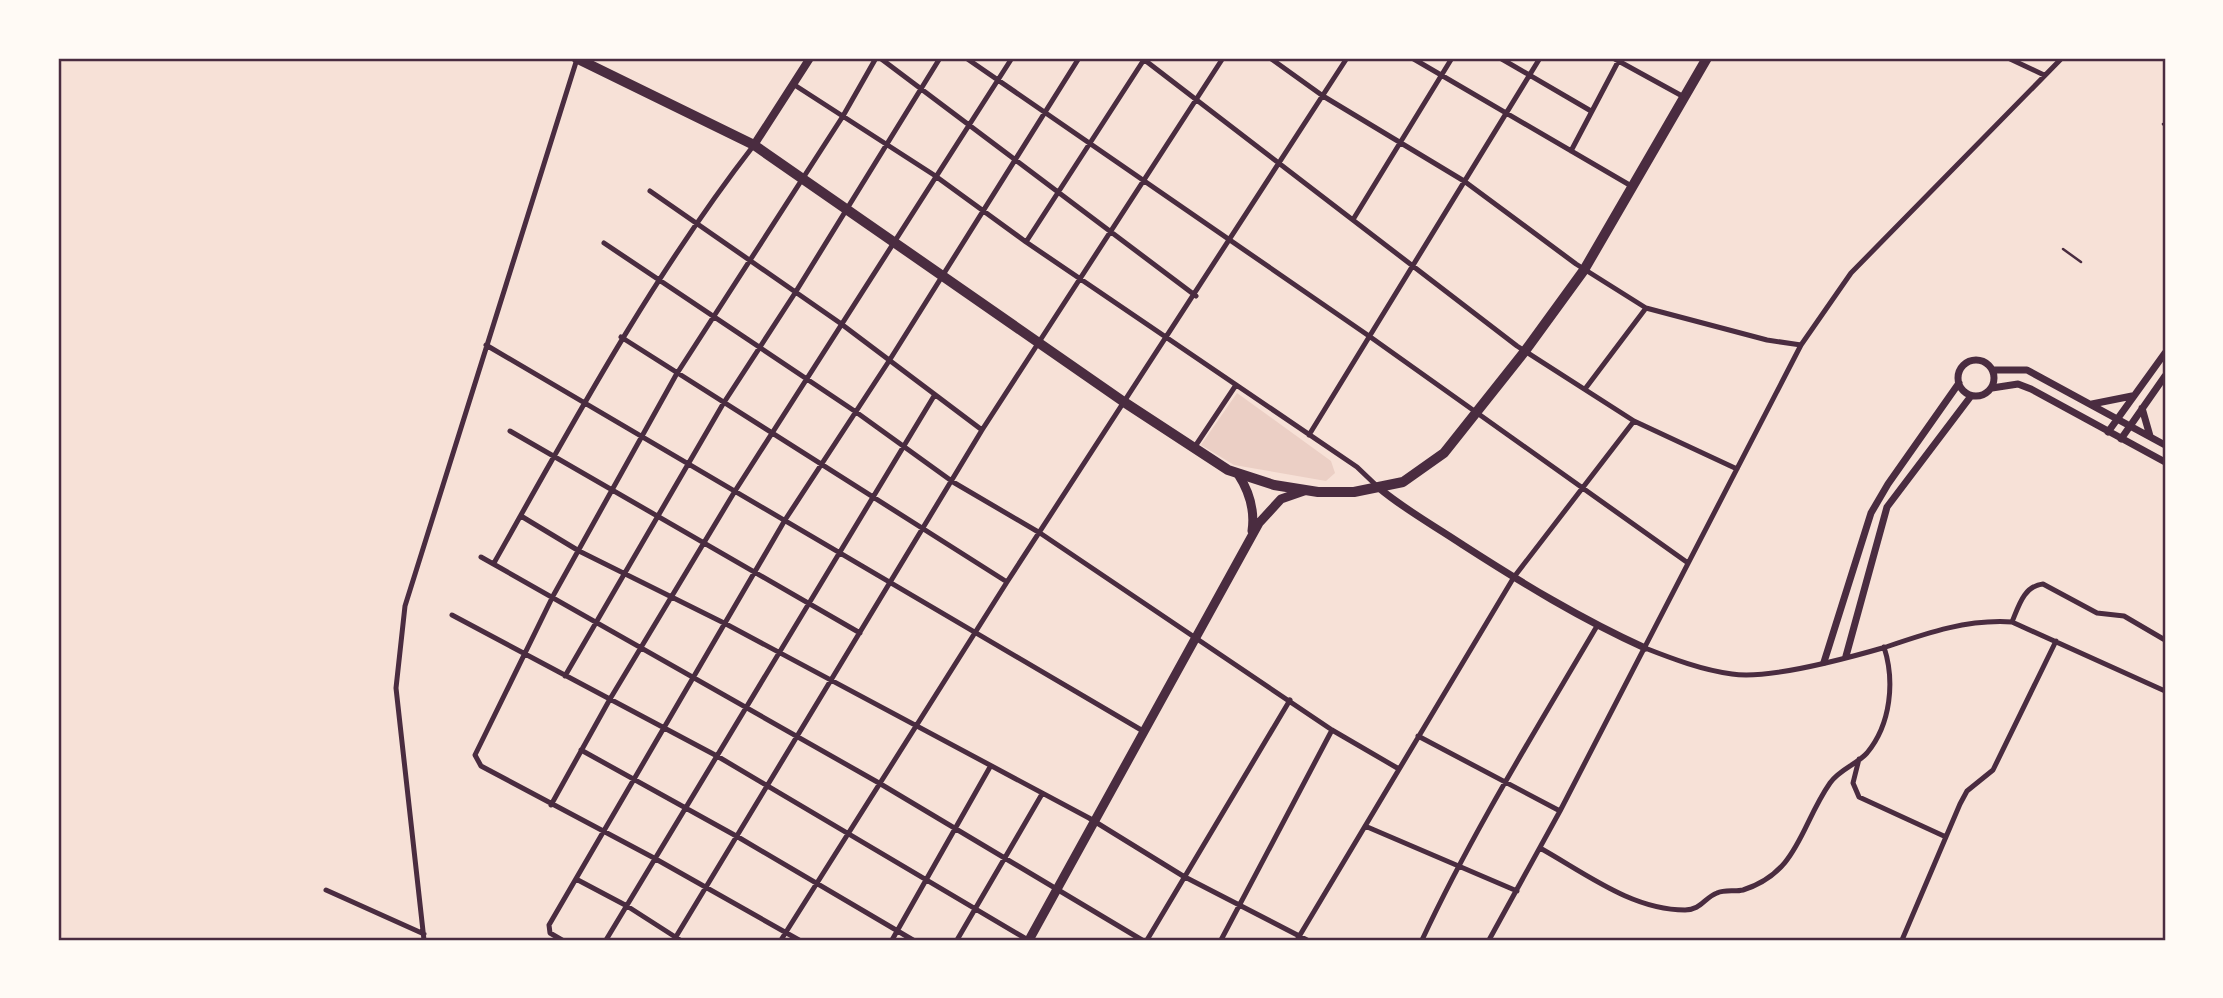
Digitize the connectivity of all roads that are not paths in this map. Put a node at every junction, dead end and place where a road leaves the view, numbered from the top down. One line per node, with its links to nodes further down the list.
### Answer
1 (577, 58): 36 (highway); 74 (street)
2 (810, 58): 24 (main road)
3 (878, 58): 25 (street); 32 (street)
4 (940, 58): 25 (street)
5 (966, 58): 23 (street)
6 (1012, 58): 23 (street)
7 (1079, 58): 29 (street)
8 (1143, 58): 28 (street); 34 (street)
9 (1223, 58): 28 (street)
10 (1270, 58): 26 (street)
11 (1347, 58): 26 (street)
12 (1412, 58): 20 (street)
13 (1452, 58): 20 (street)
14 (1500, 58): 22 (street)
15 (1540, 58): 22 (street)
16 (1707, 58): 27 (highway)
17 (2008, 58): 21 (street)
18 (2062, 58): 21 (street)
19 (1617, 59): 27 (street); 30 (street)
20 (1442, 75): 31 (street); 37 (street)
21 (2044, 75): 75 (street)
22 (1529, 77): 30 (street); 31 (street)
23 (999, 80): 29 (street); 33 (street)
24 (793, 84): 32 (street); 36 (main road)
25 (920, 87): 33 (street); 35 (street)
26 (1323, 96): 37 (street); 40 (street)
27 (1684, 97): 45 (highway)
28 (1196, 99): 40 (street); 43 (street)
29 (1046, 110): 34 (street); 39 (street)
30 (1591, 111): 38 (street)
31 (1507, 115): 38 (street); 44 (street)
32 (843, 116): 35 (street); 42 (street)
33 (968, 124): 39 (street); 41 (street)
34 (1090, 143): 43 (street); 47 (street)
35 (887, 144): 41 (street); 48 (street)
36 (754, 145): 42 (highway); 51 (street)
37 (1401, 145): 44 (street); 50 (street)
38 (1571, 151): 45 (street)
39 (1014, 161): 47 (street); 49 (street)
40 (1280, 165): 50 (street); 55 (street)
41 (934, 175): 49 (street); 53 (street)
42 (804, 177): 48 (highway); 58 (street)
43 (1143, 179): 52 (street); 55 (street)
44 (1464, 181): 60 (street); 61 (street)
45 (1634, 187): 61 (highway)
46 (650, 191): 51 (street)
47 (1058, 194): 52 (street); 54 (street)
48 (847, 208): 53 (highway); 65 (street)
49 (982, 211): 54 (street); 62 (street)
50 (1354, 218): 60 (street)
51 (697, 223): 58 (street); 63 (street)
52 (1109, 231): 64 (street); 66 (street)
53 (894, 241): 62 (highway); 69 (street)
54 (1026, 242): 64 (street)
55 (1230, 242): 66 (street); 70 (street)
56 (604, 243): 63 (street)
57 (2063, 249): 59 (lane)
58 (751, 262): 65 (street); 68 (street)
59 (2081, 262)
60 (1413, 263): 70 (street); 77 (street)
61 (1584, 270): 67 (street); 77 (highway)
62 (942, 275): 73 (highway); 79 (street)
63 (659, 279): 68 (street); 72 (street)
64 (1081, 279): 71 (street); 73 (street)
65 (795, 293): 69 (street); 76 (street)
66 (1196, 296): 71 (street)
67 (1646, 308): 75 (street); 87 (street)
68 (715, 317): 76 (street); 81 (street)
69 (840, 323): 79 (street); 83 (street)
70 (1369, 335): 96 (street); 105 (street)
71 (1168, 337): 85 (street); 92 (street)
72 (621, 338): 81 (street); 91 (street)
73 (1040, 341): 92 (highway); 101 (street)
74 (486, 345): 91 (street); 212 (street)
75 (1801, 345): 116 (street)
76 (758, 348): 83 (street); 93 (street)
77 (1525, 351): 87 (street); 96 (highway)
78 (2165, 353): 90 (street)
79 (889, 361): 88 (street); 97 (street)
80 (1993, 370): 84 (street); 86 (street); 94 (street)
81 (676, 374): 93 (street); 106 (street)
82 (2165, 376): 95 (street)
83 (804, 379): 97 (street); 104 (street)
84 (1959, 383): 89 (street); 161 (street)
85 (1236, 385): 105 (street); 111 (street)
86 (1992, 388): 89 (street); 103 (street)
87 (1585, 389): 99 (street)
88 (934, 396): 101 (street); 110 (street)
89 (1971, 396): 160 (street)
90 (2133, 396): 94 (street); 98 (street)
91 (584, 401): 106 (street); 112 (street)
92 (1124, 402): 111 (highway); 129 (street)
93 (723, 404): 104 (street); 113 (street)
94 (2092, 404): 98 (street)
95 (2142, 408): 100 (street); 107 (street)
96 (1475, 411): 119 (highway); 120 (street)
97 (856, 412): 110 (street); 115 (street)
98 (2116, 418): 100 (street); 103 (street)
99 (1634, 421): 116 (street); 120 (street)
100 (2129, 425): 107 (street); 108 (street)
101 (982, 430): 118 (street)
102 (510, 431): 112 (street)
103 (2108, 432): 108 (street)
104 (770, 433): 115 (street); 123 (street)
105 (1309, 435): 119 (street)
106 (642, 436): 113 (street); 122 (street)
107 (2150, 437): 109 (street)
108 (2121, 439): 114 (street)
109 (2165, 445)
110 (903, 446): 118 (street); 124 (street)
111 (1194, 448): 117 (highway)
112 (553, 457): 122 (street); 126 (street)
113 (689, 462): 123 (street); 125 (street)
114 (2165, 462)
115 (821, 464): 124 (street); 127 (street)
116 (1737, 469): 136 (street)
117 (1238, 474): 121 (highway); 130 (main road)
118 (953, 482): 128 (street); 129 (street)
119 (1379, 488): 121 (highway); 139 (street)
120 (1582, 489): 136 (street); 139 (street)
121 (1308, 490): 130 (main road)
122 (612, 491): 125 (street); 132 (street)
123 (734, 491): 127 (street); 131 (street)
124 (872, 496): 128 (street); 133 (street)
125 (656, 514): 131 (street); 138 (street)
126 (521, 516): 132 (street); 135 (street)
127 (785, 520): 133 (street); 137 (street)
128 (923, 528): 140 (street); 141 (street)
129 (1040, 533): 141 (street); 152 (street)
130 (1251, 536): 152 (main road)
131 (704, 542): 137 (street); 143 (street)
132 (579, 551): 138 (street); 142 (street)
133 (838, 552): 140 (street); 144 (street)
134 (481, 557): 135 (street)
135 (494, 563): 142 (street)
136 (1688, 563): 157 (street)
137 (757, 571): 144 (street); 148 (street)
138 (623, 574): 143 (street); 146 (street)
139 (1514, 578): 149 (street); 174 (street)
140 (890, 582): 150 (street); 151 (street)
141 (1007, 582): 151 (street)
142 (553, 596): 146 (street); 159 (street)
143 (673, 597): 148 (street); 155 (street)
144 (808, 601): 150 (street); 158 (street)
145 (452, 615): 159 (street)
146 (596, 620): 155 (street); 162 (street)
147 (2012, 622): 153 (street); 154 (street); 156 (street)
148 (726, 624): 158 (street); 163 (street)
149 (1597, 626): 157 (street); 181 (street)
150 (860, 633): 164 (street)
151 (975, 633): 169 (street); 172 (street)
152 (1195, 636): 167 (street); 172 (main road)
153 (2165, 640)
154 (2056, 641): 165 (street); 194 (street)
155 (641, 646): 163 (street); 166 (street)
156 (1884, 647): 160 (street); 177 (street)
157 (1644, 648): 161 (street); 187 (street)
158 (778, 651): 164 (street); 168 (street)
159 (524, 654): 162 (street); 185 (street)
160 (1846, 656): 161 (street)
161 (1824, 662)
162 (565, 676): 166 (street)
163 (695, 678): 168 (street); 170 (street)
164 (832, 681): 169 (street); 173 (street)
165 (2165, 691)
166 (610, 699): 170 (street); 175 (street)
167 (1290, 701): 171 (street); 199 (street)
168 (746, 706): 173 (street); 176 (street)
169 (917, 726): 178 (street); 182 (street)
170 (665, 729): 176 (street); 180 (street)
171 (1332, 730): 179 (street); 207 (street)
172 (1143, 731): 188 (main road)
173 (797, 735): 182 (street); 183 (street)
174 (1418, 736): 179 (street); 181 (street)
175 (581, 750): 180 (street); 185 (street)
176 (717, 756): 183 (street); 186 (street)
177 (1859, 759): 194 (street); 195 (street)
178 (990, 767): 184 (street); 190 (street)
179 (1399, 769): 189 (street)
180 (634, 779): 186 (street); 191 (street)
181 (1503, 782): 187 (street); 198 (street)
182 (879, 783): 190 (street); 192 (street)
183 (769, 785): 192 (street); 193 (street)
184 (1042, 793): 188 (street); 197 (street)
185 (551, 805): 191 (street)
186 (684, 807): 193 (street); 196 (street)
187 (1560, 811): 195 (street)
188 (1093, 821): 199 (street); 204 (main road)
189 (1364, 826): 198 (street); 213 (street)
190 (954, 828): 197 (street); 201 (street)
191 (604, 831): 196 (street); 200 (street)
192 (846, 834): 201 (street); 202 (street)
193 (738, 837): 202 (street); 203 (street)
194 (1946, 837): 228 (street)
195 (1540, 848): 206 (street)
196 (654, 858): 203 (street); 208 (street)
197 (1006, 858): 204 (street); 209 (street)
198 (1456, 867): 206 (street); 226 (street)
199 (1183, 876): 207 (street); 223 (street)
200 (576, 879): 208 (street); 215 (street)
201 (927, 881): 209 (street); 210 (street)
202 (816, 882): 210 (street); 211 (street)
203 (706, 888): 211 (street); 214 (street)
204 (1058, 888): 222 (main road); 223 (street)
205 (326, 890): 212 (street)
206 (1517, 891): 227 (street)
207 (1240, 905): 213 (street); 224 (street)
208 (627, 906): 214 (street); 216 (street)
209 (975, 908): 221 (street); 222 (street)
210 (897, 931): 219 (street); 220 (street)
211 (785, 932): 217 (street); 218 (street)
212 (424, 937)
213 (1298, 938): 225 (street)
214 (677, 939)
215 (562, 940)
216 (607, 940)
217 (780, 940)
218 (799, 940)
219 (892, 940)
220 (914, 940)
221 (957, 940)
222 (1029, 940)
223 (1145, 940)
224 (1221, 940)
225 (1307, 940)
226 (1422, 940)
227 (1489, 940)
228 (1902, 940)

